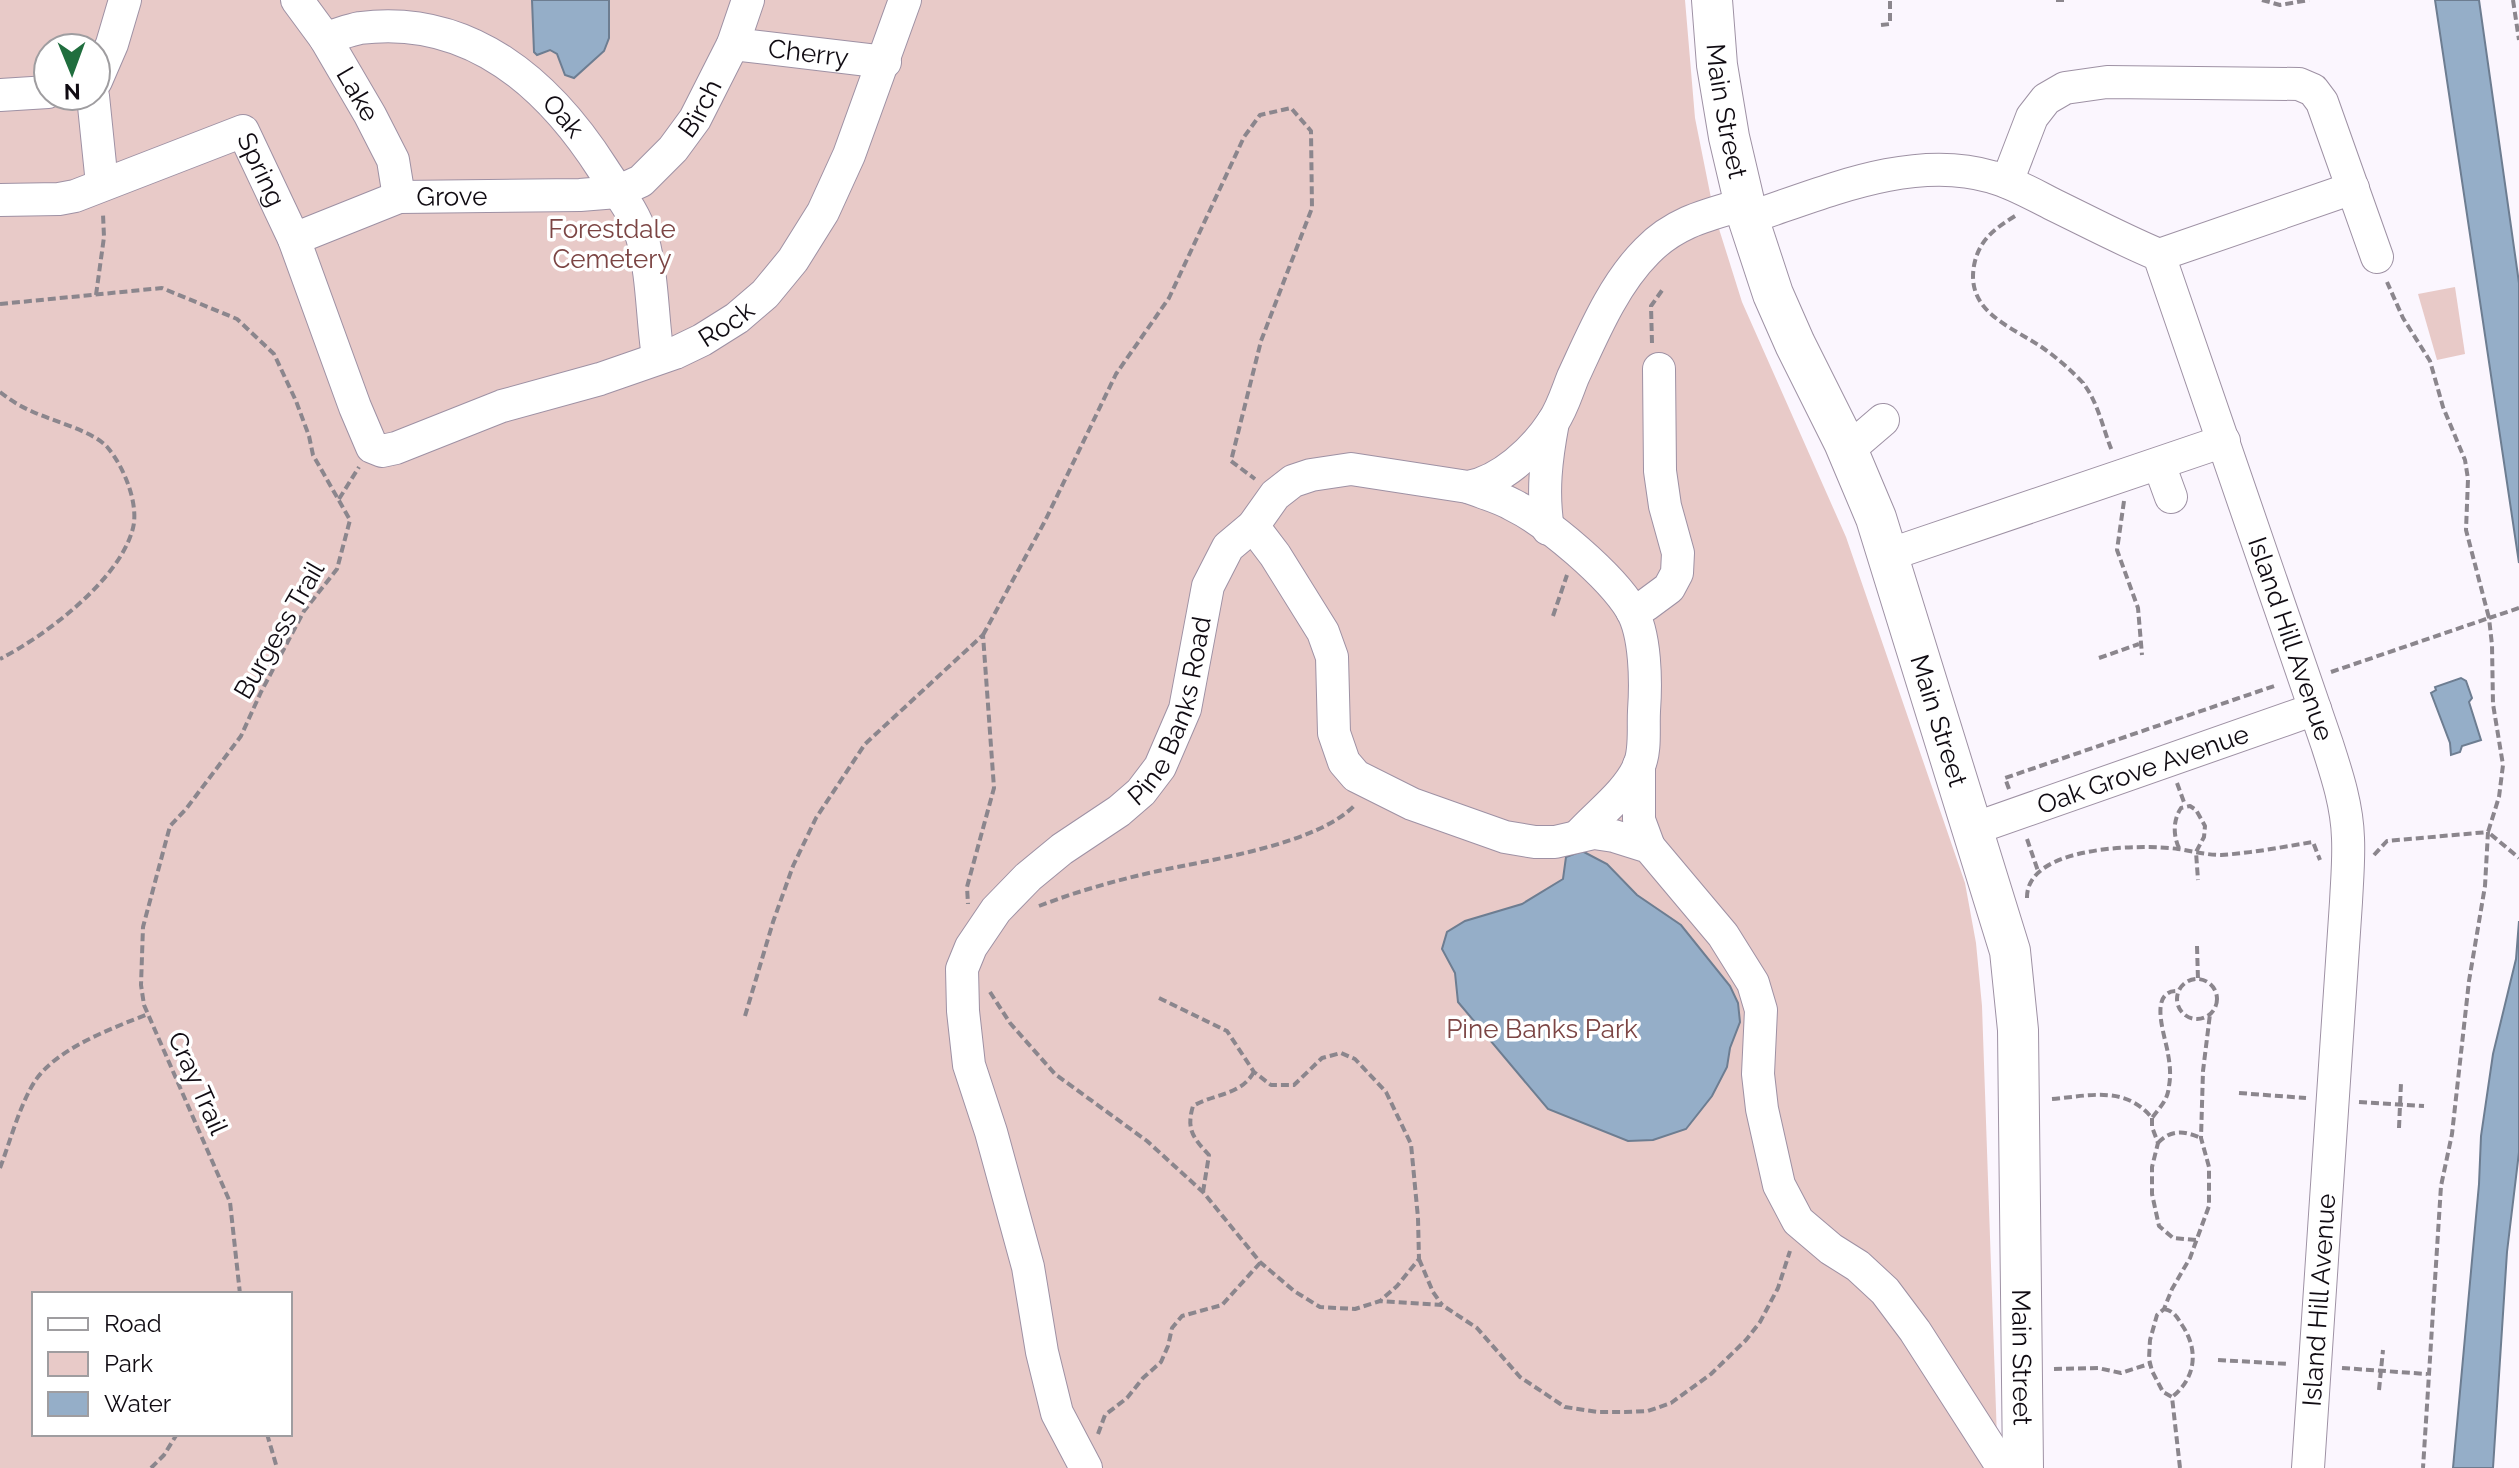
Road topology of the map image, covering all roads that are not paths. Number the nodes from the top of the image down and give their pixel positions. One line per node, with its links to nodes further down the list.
1 (125, 0): 7 (street)
2 (297, 0): 6 (street, Lake)
3 (748, 0): 8 (street, Birch)
4 (905, 0): 9 (street, Rock)
5 (1712, 0): 19 (main road, Main Street)
6 (325, 38): 16 (street, Oak); 17 (street, Lake)
7 (112, 44)
8 (733, 44): 9 (street, Cherry); 16 (street, Birch)
9 (885, 62): 23 (street, Rock)
10 (32, 93): 11 (street)
11 (0, 95)
12 (95, 112): 13 (street)
13 (102, 184): 18 (street, Spring); 20 (street, Spring)
14 (2019, 187): 15 (street); 19 (street); 21 (street)
15 (2353, 188): 21 (street); 22 (street)
16 (617, 192): 17 (street, Grove); 23 (street, Oak)
17 (399, 197): 20 (street, Grove)
18 (0, 200)
19 (1746, 211): 26 (street); 29 (main road, Main Street)
20 (294, 239): 28 (street, Spring)
21 (2159, 255): 27 (street, Island Hill Avenue)
22 (2377, 257)
23 (658, 357): 28 (street, Rock)
24 (1659, 369): 36 (street)
25 (1883, 420): 29 (street)
26 (1553, 422): 31 (street); 34 (street)
27 (2224, 441): 30 (street); 37 (street, Island Hill Avenue)
28 (372, 447)
29 (1848, 450): 35 (main road, Main Street)
30 (2159, 464): 32 (street); 35 (street)
31 (1468, 487): 33 (street, Pine Banks Road); 34 (street, Pine Banks Road)
32 (2171, 497)
33 (1253, 526): 40 (street); 42 (street, Pine Banks Road)
34 (1548, 529): 36 (street, Pine Banks Road)
35 (1888, 555): 39 (main road, Main Street)
36 (1632, 611): 38 (street)
37 (2310, 695): 39 (street, Oak Grove Avenue); 45 (street, Island Hill Avenue)
38 (1639, 765): 40 (street); 41 (street)
39 (1973, 829): 44 (main road, Main Street)
40 (1579, 835): 41 (street)
41 (1649, 847): 43 (street)
42 (1080, 1458)
43 (2003, 1468)
44 (2023, 1468)
45 (2308, 1468)

